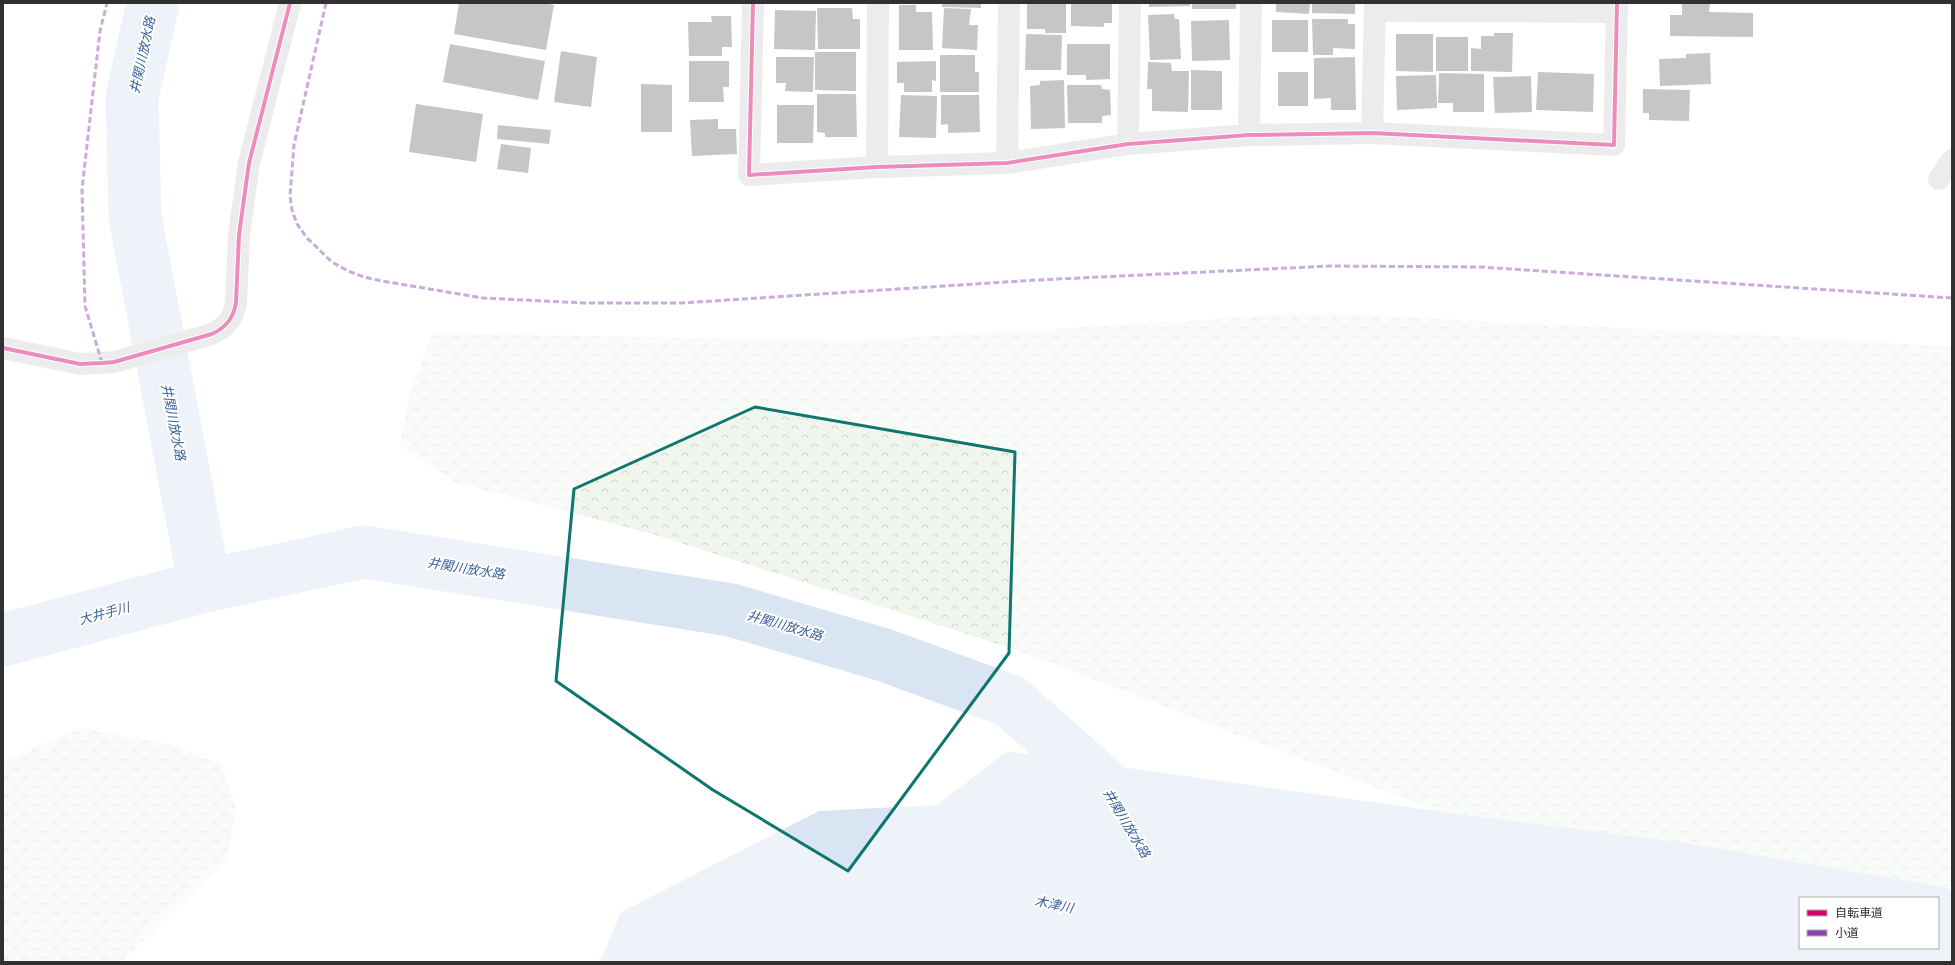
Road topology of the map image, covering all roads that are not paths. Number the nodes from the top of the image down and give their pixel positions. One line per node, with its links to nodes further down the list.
1 (290, 3): 17 (street)
2 (753, 3): 15 (street)
3 (878, 3): 15 (street)
4 (1009, 3): 14 (street)
5 (1130, 3): 12 (street)
6 (1251, 3): 11 (street)
7 (1375, 7): 8 (street); 10 (street)
8 (1495, 7): 9 (street)
9 (1617, 7): 10 (street)
10 (1372, 134): 11 (street)
11 (1249, 135): 12 (street)
12 (1128, 144): 14 (street)
13 (1952, 160): 16 (street)
14 (1007, 163): 15 (street)
15 (877, 167)
16 (1939, 179)
17 (3, 348)

